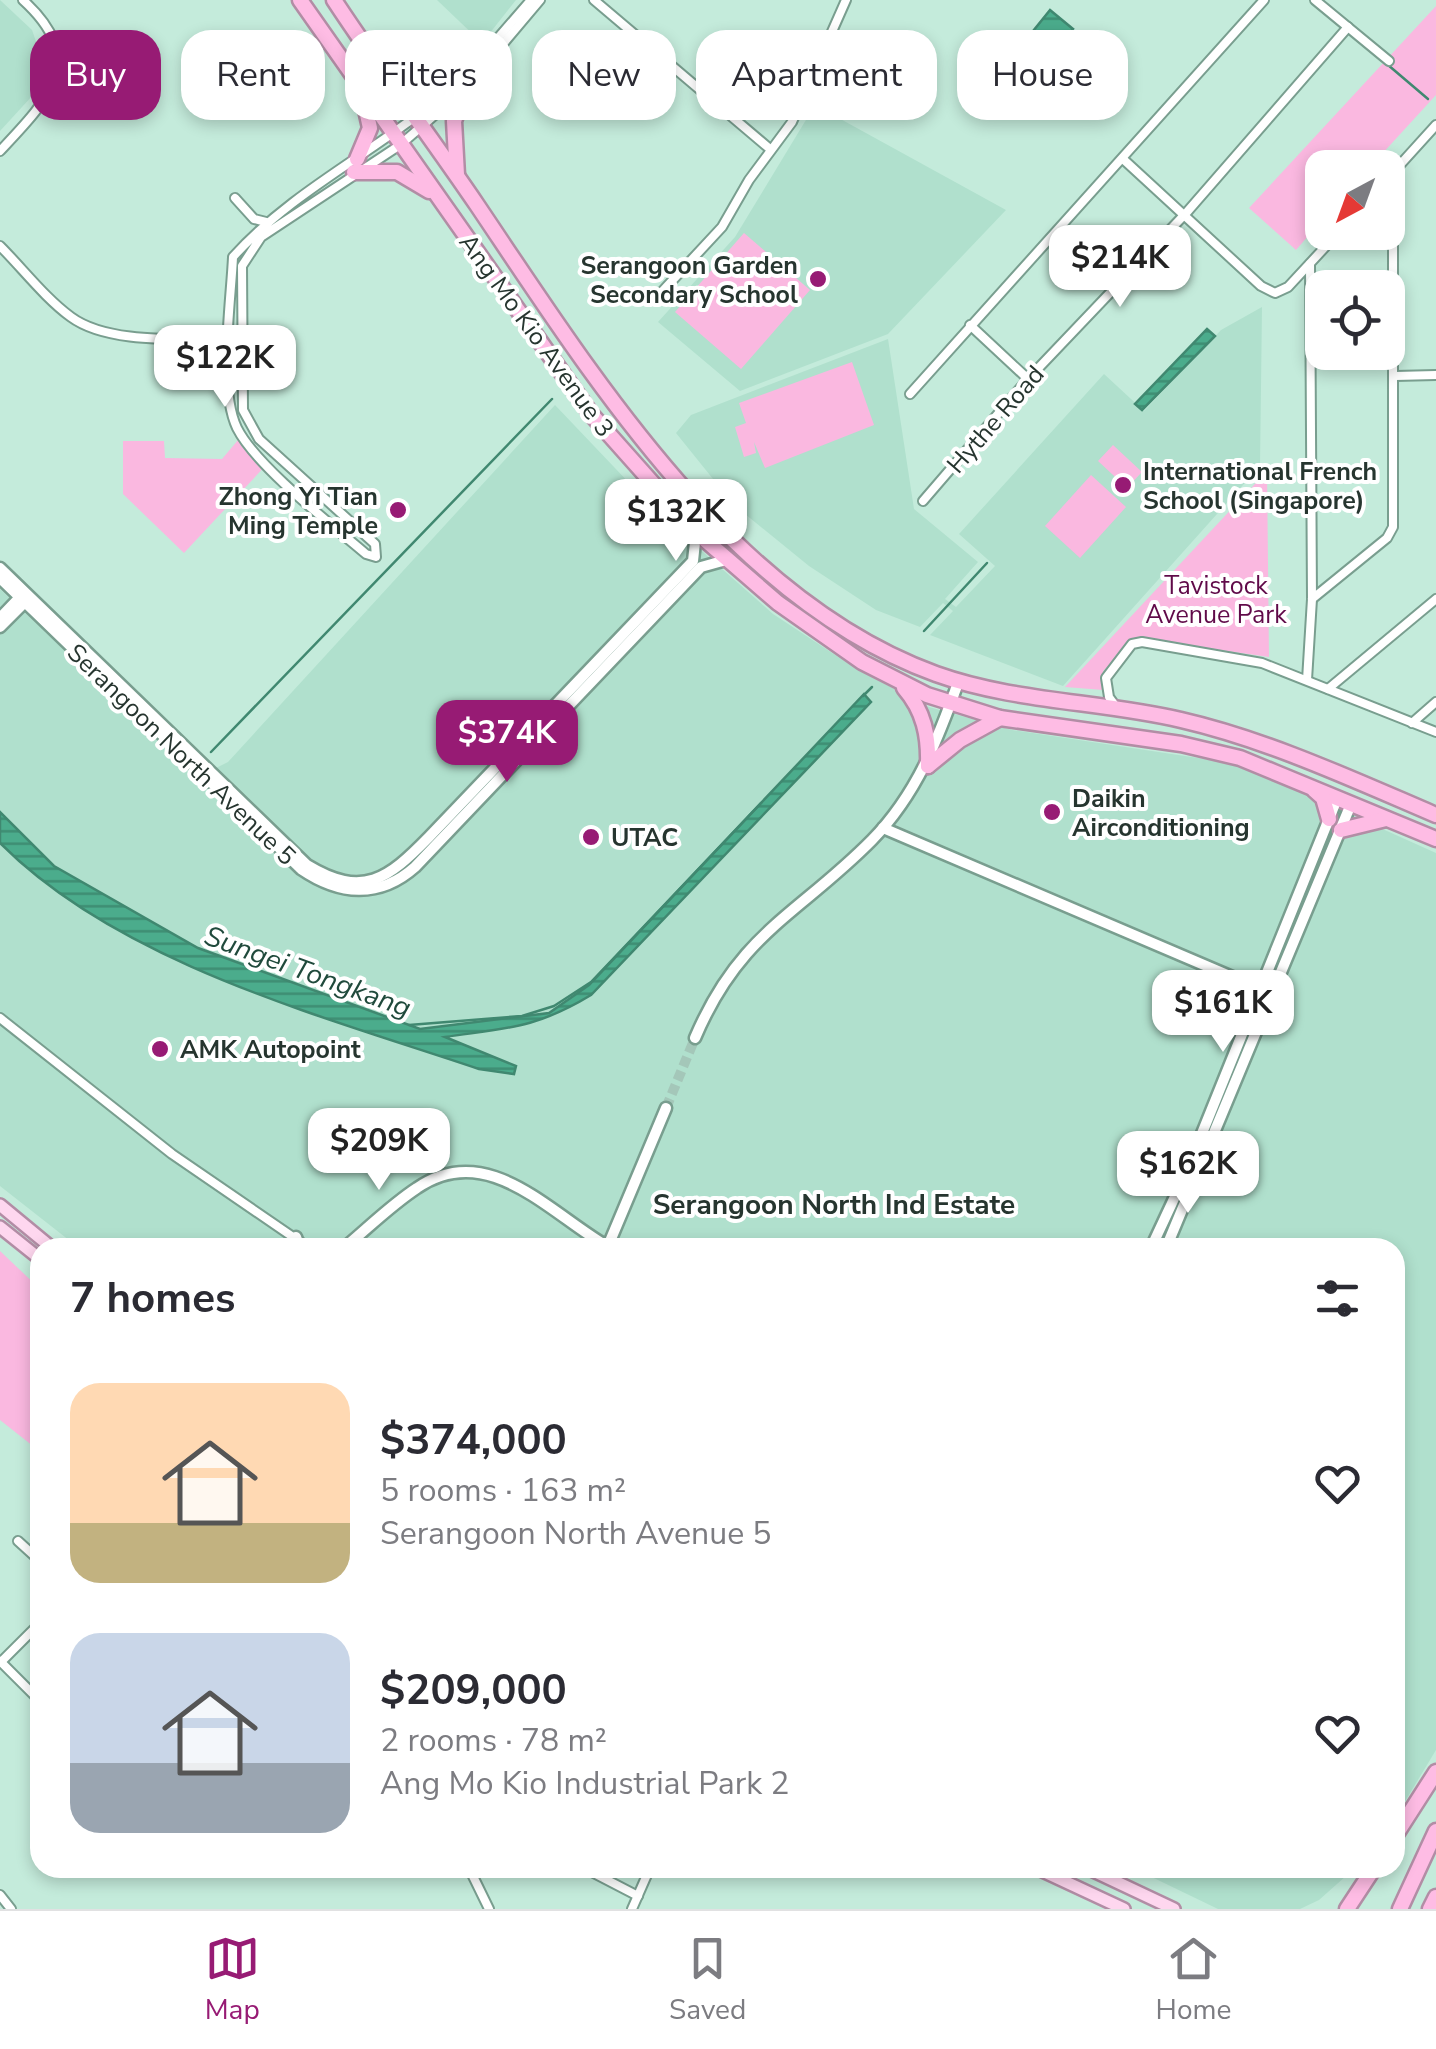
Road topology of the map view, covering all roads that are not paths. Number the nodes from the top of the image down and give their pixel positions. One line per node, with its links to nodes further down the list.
1 (20, 0): 24 (street)
2 (300, 0): 15 (highway, Ang Mo Kio Avenue 3)
3 (334, 0): 11 (highway, Ang Mo Kio Avenue 3)
4 (531, 0): 12 (street)
5 (540, 0): 13 (street)
6 (594, 0): 25 (street)
7 (846, 0): 25 (street)
8 (1264, 0): 26 (street)
9 (1315, 0): 10 (street)
10 (1348, 26): 14 (street); 32 (street, Hythe Road)
11 (353, 30)
12 (507, 30)
13 (512, 31)
14 (1389, 61)
15 (345, 63)
16 (369, 120): 28 (highway)
17 (384, 120): 23 (highway, Ang Mo Kio Avenue 3)
18 (415, 120): 21 (highway, Ang Mo Kio Avenue 3)
19 (422, 120): 21 (street)
20 (454, 120): 29 (highway)
21 (418, 124): 23 (street); 29 (highway, Ang Mo Kio Avenue 3)
22 (1436, 125): 27 (street)
23 (397, 140): 28 (street); 31 (highway, Ang Mo Kio Avenue 3)
24 (0, 148)
25 (770, 149): 40 (street)
26 (1123, 159): 32 (street); 41 (street)
27 (1405, 159)
28 (355, 166): 31 (highway); 33 (street); 43 (street)
29 (457, 176): 38 (highway, Ang Mo Kio Avenue 3)
30 (235, 198): 33 (street)
31 (438, 198): 39 (highway, Ang Mo Kio Avenue 3)
32 (1184, 216): 37 (street); 46 (street, Hythe Road)
33 (268, 222): 42 (street)
34 (0, 246): 42 (street)
35 (1322, 250): 37 (street)
36 (1391, 250): 45 (street)
37 (1310, 264): 57 (street)
38 (530, 283): 39 (highway); 60 (highway, Ang Mo Kio Avenue 3)
39 (507, 296): 50 (highway, Ang Mo Kio Avenue 3)
40 (658, 297)
41 (970, 325): 46 (street); 47 (street)
42 (230, 340): 43 (street); 51 (street)
43 (240, 340): 49 (street)
44 (1436, 375): 45 (street)
45 (1394, 376): 57 (street)
46 (1028, 379): 48 (street, Hythe Road)
47 (910, 394)
48 (924, 500)
49 (362, 532): 51 (street); 51 (street)
50 (696, 532): 52 (highway, Ang Mo Kio Avenue 3); 55 (street, Serangoon North Avenue 5)
51 (353, 543)
52 (726, 560): 55 (street, Serangoon North Avenue 5); 62 (highway, Ang Mo Kio Avenue 3)
53 (0, 568): 55 (street, Serangoon North Avenue 5)
54 (0, 578): 55 (street, Serangoon North Avenue 5)
55 (25, 598): 58 (street); 59 (street)
56 (1436, 598): 63 (street)
57 (1312, 599): 61 (street)
58 (0, 618)
59 (0, 628)
60 (959, 680): 64 (street); 66 (highway, Ang Mo Kio Avenue 3)
61 (1307, 680): 63 (street); 66 (street)
62 (898, 682): 64 (highway, Ang Mo Kio Avenue 3); 72 (highway)
63 (1328, 689): 68 (street)
64 (951, 702): 67 (highway, Ang Mo Kio Avenue 3); 72 (street)
65 (1436, 702): 68 (street)
66 (1120, 710): 70 (highway, Ang Mo Kio Avenue 3)
67 (1000, 718): 71 (highway, Ang Mo Kio Avenue 3); 72 (highway)
68 (1412, 723): 69 (street)
69 (1436, 732)
70 (1231, 734): 71 (highway); 75 (highway, Ang Mo Kio Avenue 3)
71 (1226, 754): 73 (highway, Ang Mo Kio Avenue 3)
72 (928, 766): 78 (street)
73 (1314, 789): 74 (highway, Ang Mo Kio Avenue 3); 77 (highway)
74 (1344, 802): 76 (highway, Ang Mo Kio Avenue 3); 77 (street)
75 (1436, 816)
76 (1386, 819): 77 (highway); 79 (highway, Ang Mo Kio Avenue 3)
77 (1335, 824): 80 (street)
78 (883, 828): 80 (street); 82 (street)
79 (1436, 839)
80 (1265, 991): 91 (street); 92 (street)
81 (0, 1018): 87 (street)
82 (695, 1038)
83 (666, 1108): 90 (street)
84 (0, 1205): 86 (main road)
85 (0, 1228): 93 (main road)
86 (40, 1238)
87 (292, 1238)
88 (356, 1238): 89 (street)
89 (595, 1238)
90 (613, 1238)
91 (1155, 1238)
92 (1170, 1238)
93 (30, 1251)
94 (18, 1541): 95 (street)
95 (30, 1552)
96 (30, 1633): 97 (street)
97 (1, 1661): 98 (street)
98 (30, 1691)
99 (1436, 1772): 100 (highway)
100 (1405, 1820)
101 (1436, 1831): 119 (highway)
102 (473, 1878): 113 (street)
103 (603, 1878): 110 (street)
104 (646, 1878): 110 (street)
105 (1057, 1878): 115 (main road)
106 (1108, 1878): 116 (main road)
107 (1365, 1878): 117 (highway)
108 (1367, 1878): 118 (highway)
109 (0, 1895): 112 (street)
110 (638, 1896): 114 (street)
111 (1436, 1897): 120 (highway)
112 (10, 1909)
113 (489, 1909)
114 (632, 1909)
115 (1124, 1909)
116 (1174, 1909)
117 (1336, 1909)
118 (1348, 1909)
119 (1400, 1909)
120 (1430, 1909)

